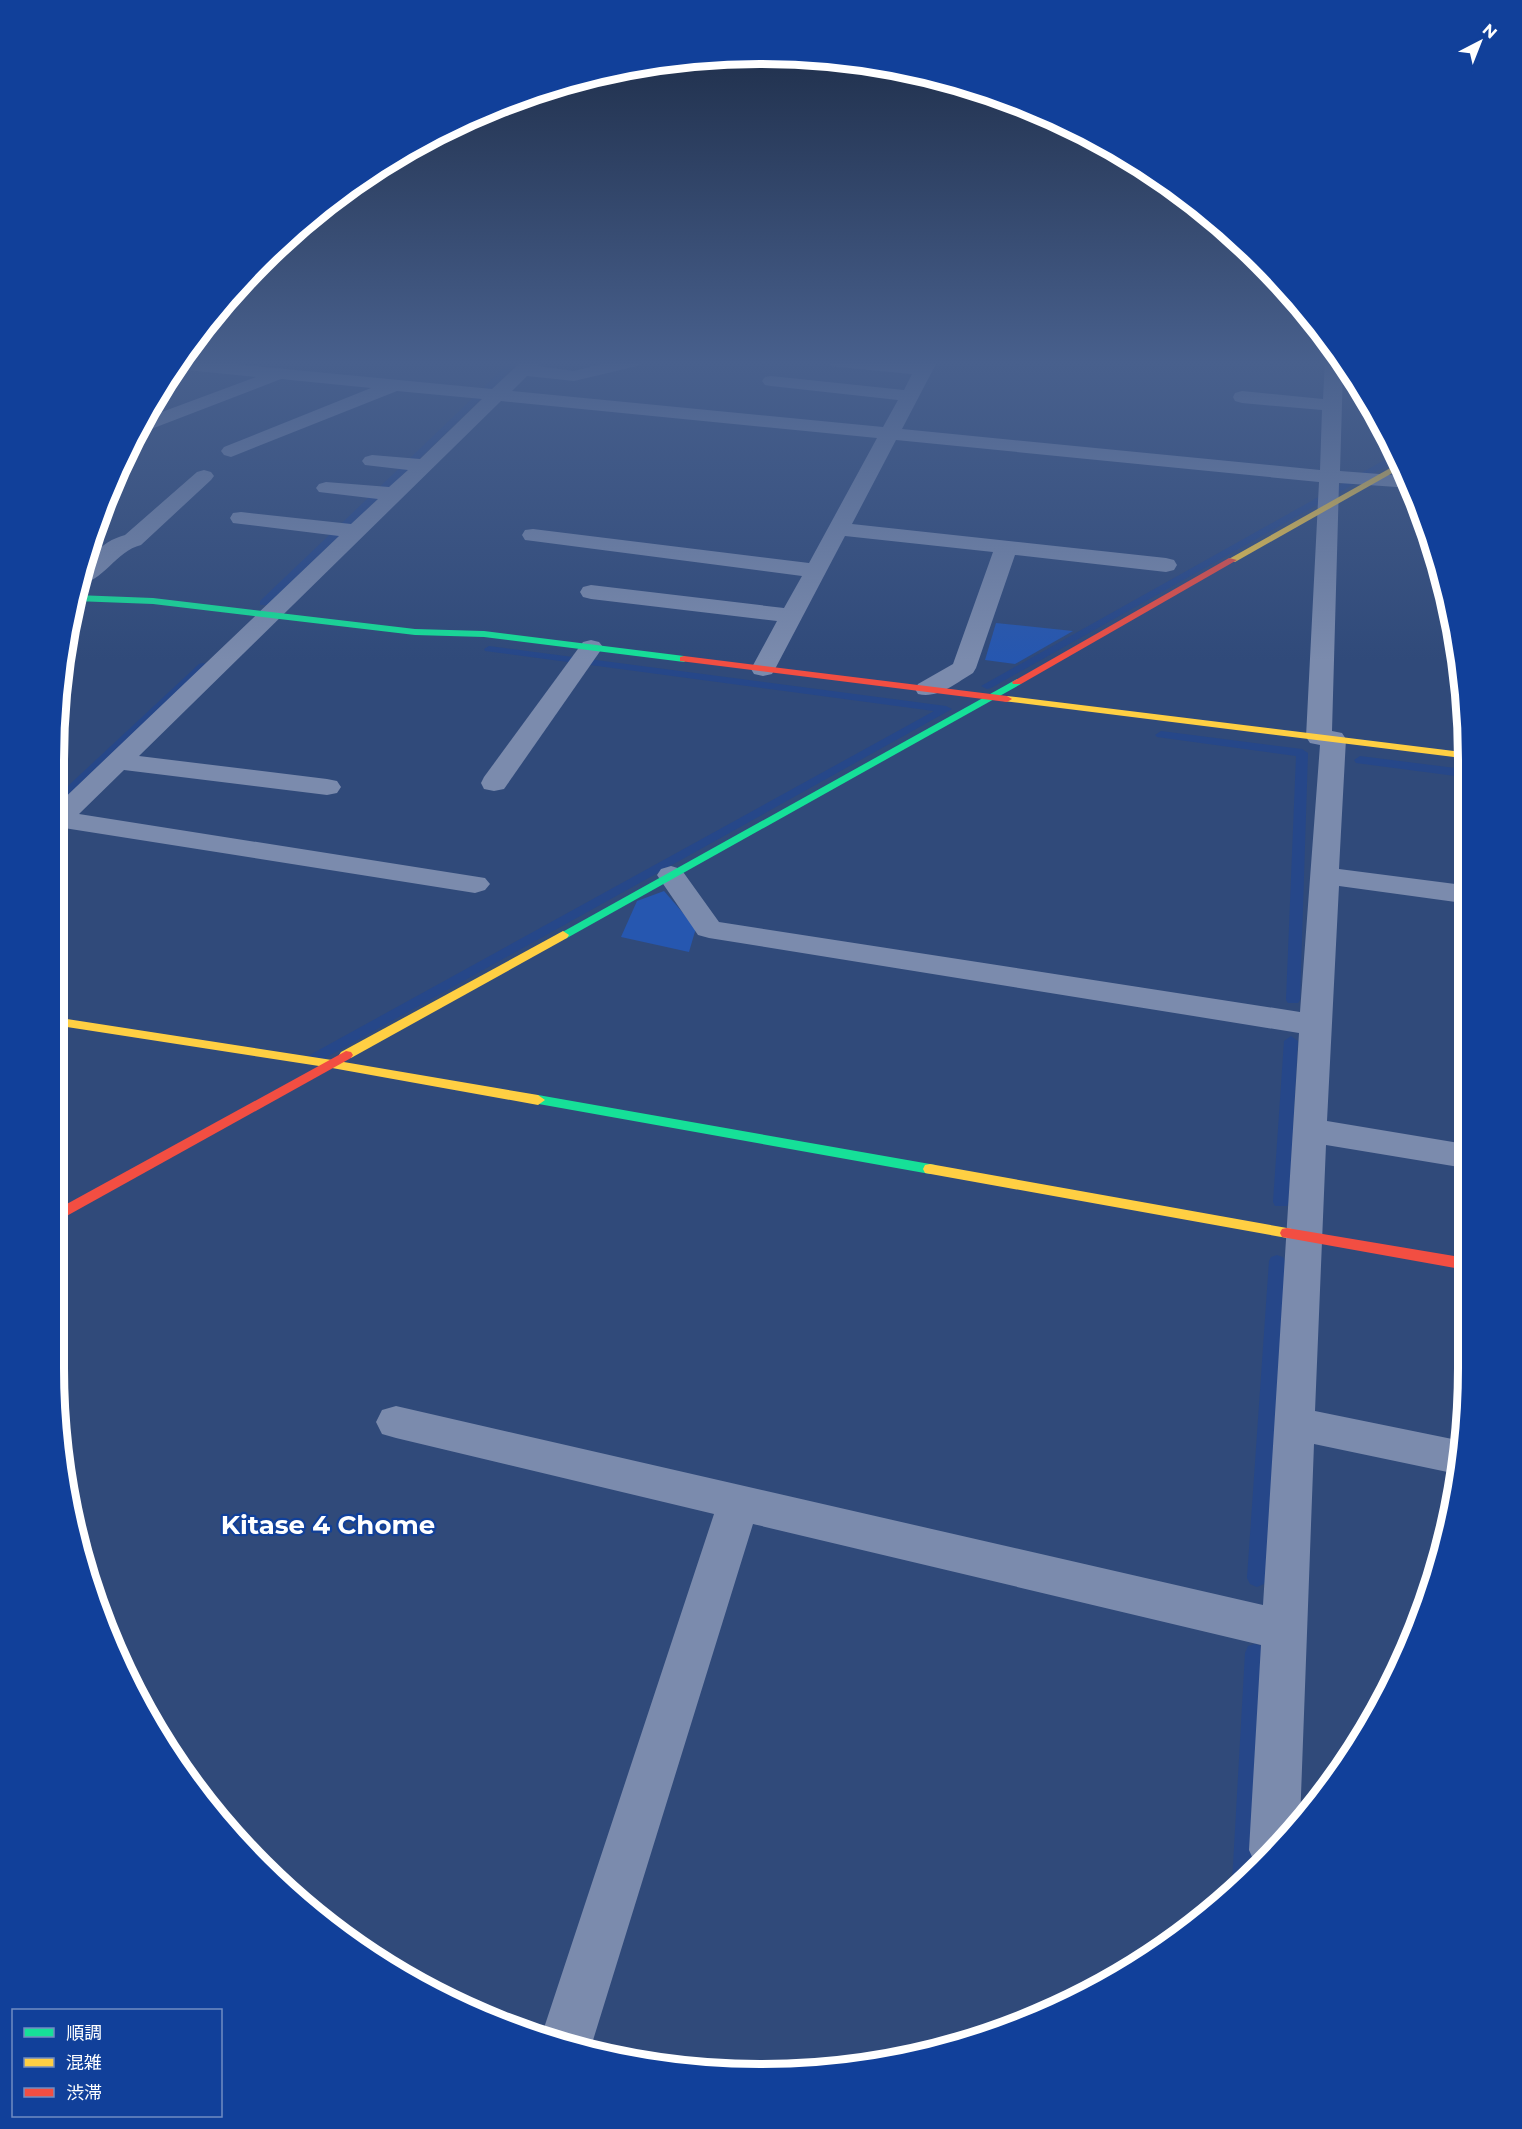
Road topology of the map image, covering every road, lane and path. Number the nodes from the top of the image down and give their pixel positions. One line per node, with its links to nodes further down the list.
1 (377, 461): 6 (street)
2 (428, 461): 6 (street)
3 (876, 461): 15 (street)
4 (1107, 461): 12 (street)
5 (1331, 461): 12 (street)
6 (424, 465): 13 (street)
7 (1393, 468): 9 (street)
8 (204, 476): 20 (street)
9 (1373, 478): 10 (street); 12 (street); 12 (street)
10 (1398, 481)
11 (326, 488): 13 (street)
12 (1332, 491): 29 (street); 30 (street)
13 (394, 494): 16 (street)
14 (241, 518): 16 (street)
15 (840, 529): 18 (street); 21 (street)
16 (356, 531): 24 (street)
17 (533, 535): 21 (street)
18 (1006, 548): 19 (street); 28 (street)
19 (1166, 565)
20 (92, 569)
21 (816, 571): 25 (street)
22 (591, 592): 25 (street)
23 (84, 598): 24 (street)
24 (268, 615): 26 (street); 32 (street)
25 (791, 616): 27 (street)
26 (591, 647): 27 (street); 33 (street)
27 (763, 669): 28 (street)
28 (927, 688): 29 (street)
29 (991, 697): 30 (street); 37 (street)
30 (1326, 738): 31 (street); 38 (street)
31 (1458, 754)
32 (118, 761): 34 (street); 35 (street)
33 (494, 783)
34 (327, 787)
35 (64, 813)
36 (64, 822): 39 (street)
37 (671, 875): 42 (street); 43 (street)
38 (1324, 876): 40 (street); 42 (street)
39 (475, 884)
40 (1458, 893)
41 (64, 1023): 43 (street)
42 (1316, 1025): 44 (street)
43 (328, 1063): 46 (street); 47 (street)
44 (1309, 1130): 45 (street); 47 (street)
45 (1458, 1155)
46 (64, 1212)
47 (1303, 1233): 48 (street); 50 (street)
48 (1458, 1262)
49 (396, 1422): 52 (street)
50 (1294, 1423): 51 (street); 53 (street)
51 (1452, 1456)
52 (739, 1502): 53 (street); 55 (street)
53 (1284, 1630): 54 (street)
54 (1275, 1838)
55 (568, 2037)

